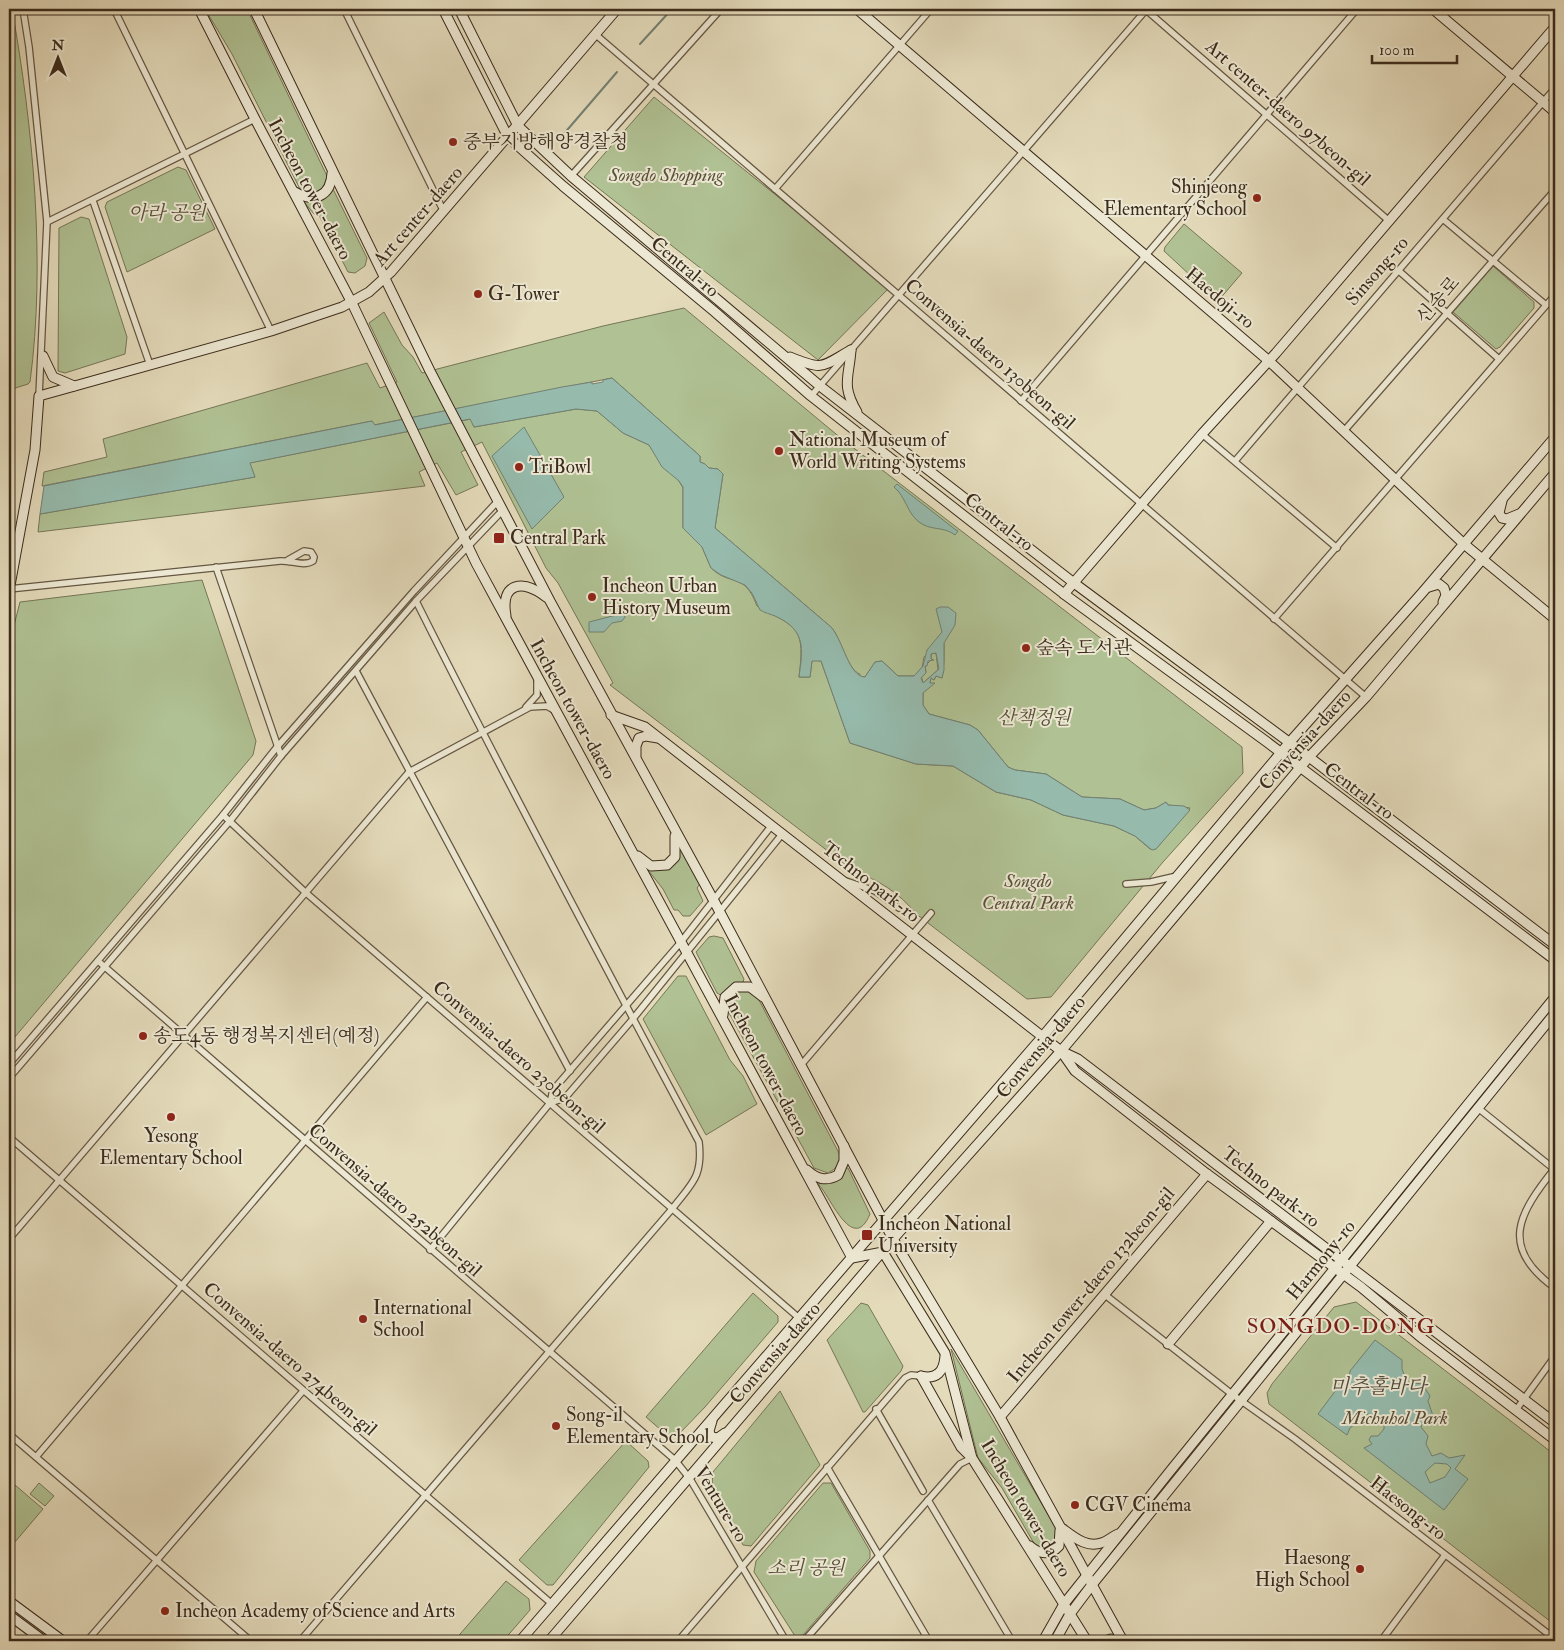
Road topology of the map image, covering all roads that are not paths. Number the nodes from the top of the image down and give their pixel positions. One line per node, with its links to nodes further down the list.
1 (22, 9): 38 (street)
2 (114, 9): 28 (street)
3 (199, 9): 24 (main road, Incheon tower-daero)
4 (254, 9): 29 (main road, Incheon tower-daero)
5 (344, 9): 35 (street)
6 (443, 9): 26 (main road, Central-ro)
7 (459, 9): 25 (main road, Central-ro)
8 (617, 9): 16 (main road, Art center-daero)
9 (722, 9): 19 (street)
10 (857, 9): 17 (main road, Haedoji-ro)
11 (931, 9): 17 (street)
12 (1145, 9): 23 (street, Art center-daero 97beon-gil); 27 (street)
13 (1356, 9): 23 (street)
14 (1433, 9): 18 (main road)
15 (1555, 27): 18 (main road)
16 (595, 34): 19 (street, Convensia-daero 130beon-gil); 25 (main road, Art center-daero)
17 (900, 46): 27 (main road, Haedoji-ro); 31 (street)
18 (1512, 77): 21 (main road); 36 (main road)
19 (654, 86): 30 (street); 31 (street, Convensia-daero 130beon-gil)
20 (1555, 88): 21 (street, Sinsong-ro)
21 (1543, 102): 22 (main road); 37 (street, Sinsong-ro)
22 (1555, 112)
23 (1267, 113): 36 (street, Art center-daero 97beon-gil); 39 (street)
24 (254, 120): 28 (street); 33 (main road, Incheon tower-daero)
25 (518, 126): 26 (main road, Art center-daero); 30 (main road, Central-ro)
26 (508, 137): 35 (main road, Art center-daero); 59 (main road, Central-ro)
27 (1023, 152): 39 (main road, Haedoji-ro); 44 (street)
28 (185, 154): 34 (street); 48 (street)
29 (332, 172): 33 (main road); 42 (main road, Incheon tower-daero)
30 (572, 176): 50 (main road, Central-ro)
31 (775, 190): 44 (street, Convensia-daero 130beon-gil)
32 (1555, 190): 40 (street, 신송로)
33 (294, 192): 45 (main road, Incheon tower-daero)
34 (93, 201): 38 (street); 54 (street)
35 (443, 210): 42 (main road, Art center-daero)
36 (1388, 220): 53 (main road)
37 (1444, 220): 40 (street); 41 (street, Sinsong-ro)
38 (47, 222): 51 (street)
39 (1146, 257): 53 (main road, Haedoji-ro); 60 (street)
40 (1492, 261): 46 (street); 47 (street, 신송로)
41 (1399, 271): 47 (street); 57 (street, Sinsong-ro)
42 (385, 280): 45 (main road, Art center-daero); 69 (main road, Incheon tower-daero)
43 (1555, 295): 46 (street)
44 (900, 296): 49 (street); 60 (street, Convensia-daero 130beon-gil)
45 (352, 303): 48 (main road, Art center-daero); 73 (main road, Incheon tower-daero)
46 (1546, 305): 52 (street)
47 (1447, 314): 52 (street); 62 (street, 신송로)
48 (271, 330): 54 (main road, Art center-daero)
49 (851, 350): 50 (main road); 56 (street); 61 (main road)
50 (782, 354): 56 (main road, Central-ro)
51 (43, 356): 55 (main road); 58 (street)
52 (1499, 359): 67 (street)
53 (1269, 361): 57 (main road, Haedoji-ro); 63 (main road)
54 (150, 365): 55 (main road, Art center-daero)
55 (75, 386): 58 (main road, Art center-daero)
56 (820, 386): 59 (street); 61 (main road, Central-ro)
57 (1297, 388): 62 (main road, Haedoji-ro); 65 (street, Sinsong-ro)
58 (39, 396): 81 (main road)
59 (811, 396): 83 (main road, Central-ro)
60 (1021, 401): 70 (street, Convensia-daero 130beon-gil)
61 (861, 418): 80 (main road, Central-ro)
62 (1344, 431): 67 (main road, Haedoji-ro)
63 (1202, 434): 65 (street); 70 (main road)
64 (1555, 437): 68 (main road, Convensia-daero)
65 (1235, 461): 76 (street)
66 (1555, 473): 72 (main road, Convensia-daero)
67 (1397, 480): 74 (main road, Haedoji-ro); 76 (street)
68 (1506, 494): 72 (main road); 74 (main road, Convensia-daero)
69 (497, 502): 71 (main road, Incheon tower-daero); 73 (street)
70 (1142, 505): 80 (main road); 87 (street, Convensia-daero 130beon-gil)
71 (502, 511): 75 (street); 85 (main road, Incheon tower-daero)
72 (1523, 511): 77 (main road, Convensia-daero)
73 (464, 538): 75 (main road, Incheon tower-daero); 100 (street)
74 (1464, 544): 77 (main road, Haedoji-ro); 82 (main road, Convensia-daero)
75 (468, 547): 84 (street); 89 (main road, Incheon tower-daero)
76 (1337, 548): 87 (street)
77 (1481, 559): 86 (main road, Convensia-daero); 88 (main road, Haedoji-ro)
78 (288, 560): 79 (street)
79 (216, 567): 81 (street); 100 (street)
80 (1074, 582): 83 (main road); 99 (main road, Central-ro)
81 (9, 590)
82 (1422, 593): 86 (main road); 92 (main road, Convensia-daero)
83 (1064, 594): 101 (main road, Central-ro)
84 (416, 601): 90 (street); 97 (street)
85 (550, 601): 89 (main road); 96 (main road, Incheon tower-daero)
86 (1441, 606): 93 (main road, Convensia-daero)
87 (1274, 619): 92 (street, Convensia-daero 130beon-gil)
88 (1555, 619)
89 (507, 622): 91 (main road, Incheon tower-daero)
90 (356, 671): 102 (street); 106 (street)
91 (535, 675): 94 (street); 95 (main road, Incheon tower-daero)
92 (1345, 680): 93 (street, Convensia-daero 130beon-gil); 99 (main road, Convensia-daero)
93 (1366, 697): 103 (main road, Convensia-daero)
94 (521, 712): 95 (street); 97 (street)
95 (555, 712): 112 (main road, Incheon tower-daero)
96 (611, 715): 98 (main road, Techno park-ro); 104 (main road, Incheon tower-daero)
97 (481, 732): 106 (street); 131 (street)
98 (661, 739): 104 (main road); 109 (main road, Techno park-ro)
99 (1289, 743): 101 (main road, Convensia-daero); 103 (main road, Central-ro)
100 (277, 747): 102 (street); 107 (street)
101 (1282, 752): 105 (main road, Central-ro); 113 (main road, Convensia-daero)
102 (281, 756): 108 (street)
103 (1309, 757): 105 (main road, Convensia-daero); 123 (main road, Central-ro)
104 (639, 766): 110 (main road, Incheon tower-daero)
105 (1301, 768): 125 (main road, Central-ro); 137 (main road, Convensia-daero)
106 (409, 772): 116 (street); 140 (street)
107 (223, 815): 108 (street, Convensia-daero 230beon-gil); 126 (street)
108 (230, 821): 116 (street, Convensia-daero 230beon-gil); 127 (street)
109 (772, 825): 111 (main road, Techno park-ro); 117 (street)
110 (674, 832): 112 (main road); 117 (main road, Incheon tower-daero)
111 (783, 833): 114 (main road, Techno park-ro); 119 (street)
112 (633, 851): 122 (main road, Incheon tower-daero)
113 (1180, 873): 115 (street); 136 (main road, Convensia-daero)
114 (844, 881): 118 (street); 121 (main road, Techno park-ro)
115 (1126, 884)
116 (305, 892): 128 (street, Convensia-daero 230beon-gil); 135 (street)
117 (714, 901): 119 (main road, Incheon tower-daero); 122 (street)
118 (899, 908)
119 (720, 913): 124 (street); 130 (main road, Incheon tower-daero)
120 (931, 913): 121 (street)
121 (912, 934): 136 (main road, Techno park-ro); 139 (street)
122 (681, 942): 124 (main road, Incheon tower-daero); 131 (street)
123 (1555, 945)
124 (688, 953): 133 (street); 134 (main road, Incheon tower-daero)
125 (1555, 960)
126 (98, 961): 127 (street, Convensia-daero 252beon-gil); 138 (street)
127 (105, 967): 135 (street, Convensia-daero 252beon-gil); 141 (street)
128 (427, 997): 142 (street, Convensia-daero 230beon-gil); 145 (street)
129 (1555, 997): 159 (main road, Harmony-ro)
130 (767, 1000): 134 (main road); 139 (main road, Incheon tower-daero)
131 (625, 1007): 133 (street); 140 (street)
132 (1555, 1013): 143 (main road, Harmony-ro)
133 (632, 1020): 142 (street); 151 (street)
134 (724, 1020): 147 (main road, Incheon tower-daero)
135 (182, 1036): 145 (street, Convensia-daero 252beon-gil); 150 (street)
136 (1043, 1036): 137 (main road, Techno park-ro); 152 (main road, Convensia-daero)
137 (1061, 1051): 149 (main road, Techno park-ro); 155 (main road, Convensia-daero); 159 (main road, Techno park-ro)
138 (9, 1064)
139 (801, 1065): 146 (main road, Incheon tower-daero)
140 (570, 1071): 142 (street)
141 (9, 1078)
142 (550, 1104): 151 (street, Convensia-daero 230beon-gil); 156 (street)
143 (1478, 1108): 148 (street); 159 (main road, Harmony-ro)
144 (9, 1137): 150 (street, Convensia-daero 274beon-gil)
145 (305, 1142): 156 (street, Convensia-daero 252beon-gil); 160 (street)
146 (844, 1143): 147 (main road); 152 (main road, Incheon tower-daero)
147 (800, 1162): 158 (main road, Incheon tower-daero)
148 (1555, 1168): 161 (street)
149 (1207, 1174): 153 (main road, Techno park-ro); 162 (main road, Incheon tower-daero 132beon-gil)
150 (58, 1180): 154 (street); 160 (street, Convensia-daero 274beon-gil)
151 (672, 1209): 163 (street, Convensia-daero 230beon-gil); 165 (street)
152 (884, 1220): 155 (main road, Incheon tower-daero); 158 (main road, Convensia-daero)
153 (1271, 1221): 159 (main road, Techno park-ro); 164 (main road)
154 (9, 1239)
155 (893, 1239): 157 (main road, Convensia-daero); 178 (main road, Incheon tower-daero)
156 (430, 1250): 165 (street, Convensia-daero 252beon-gil)
157 (883, 1252): 158 (main road); 166 (main road, Incheon tower-daero); 180 (main road, Convensia-daero)
158 (852, 1258): 163 (main road, Convensia-daero)
159 (1342, 1268): 172 (main road, Harmony-ro); 173 (main road, Harmony-ro); 174 (main road, Techno park-ro); 176 (main road)
160 (181, 1285): 171 (street, Convensia-daero 274beon-gil); 183 (street)
161 (1555, 1288)
162 (1104, 1294): 164 (street, Haesong-ro); 178 (main road, Incheon tower-daero 132beon-gil)
163 (799, 1318): 177 (main road, Convensia-daero)
164 (1168, 1344): 172 (street, Haesong-ro)
165 (549, 1352): 185 (street, Convensia-daero 252beon-gil); 189 (street)
166 (946, 1353): 169 (main road); 184 (main road, Incheon tower-daero)
167 (1555, 1356): 174 (street)
168 (921, 1376): 169 (main road); 170 (main road); 175 (street)
169 (933, 1377): 170 (main road)
170 (928, 1388): 184 (main road)
171 (303, 1391): 189 (street, Convensia-daero 274beon-gil); 196 (street)
172 (1233, 1395): 173 (street, Haesong-ro); 192 (main road, Harmony-ro)
173 (1243, 1400): 194 (street, Haesong-ro); 199 (main road, Harmony-ro)
174 (1524, 1400): 176 (street); 179 (main road, Techno park-ro)
175 (876, 1409): 186 (street); 188 (street)
176 (1516, 1410): 182 (main road)
177 (715, 1414): 180 (main road); 185 (main road, Convensia-daero)
178 (1000, 1417): 191 (main road, Incheon tower-daero)
179 (1555, 1424)
180 (732, 1428): 187 (main road, Convensia-daero)
181 (9, 1434): 183 (street)
182 (1555, 1440)
183 (36, 1457): 196 (street)
184 (972, 1458): 190 (street); 193 (main road, Incheon tower-daero)
185 (675, 1460): 187 (street, Venture-ro); 201 (main road, Convensia-daero)
186 (827, 1467): 195 (street); 197 (street)
187 (690, 1479): 197 (street, Venture-ro); 212 (main road, Convensia-daero)
188 (923, 1491)
189 (426, 1496): 201 (street, Convensia-daero 274beon-gil); 210 (street)
190 (928, 1500): 195 (street); 217 (street)
191 (1058, 1525): 192 (main road); 193 (main road); 198 (main road, Incheon tower-daero)
192 (1121, 1533): 198 (main road, Harmony-ro)
193 (1022, 1536): 202 (main road, Incheon tower-daero)
194 (1445, 1555): 205 (street, Haesong-ro); 224 (street)
195 (880, 1557): 215 (street); 216 (street)
196 (157, 1560): 208 (street); 209 (street)
197 (740, 1566): 213 (street); 214 (street, Venture-ro)
198 (1086, 1577): 199 (main road, Incheon tower-daero); 202 (main road, Harmony-ro)
199 (1091, 1586): 203 (main road, Harmony-ro); 223 (main road, Incheon tower-daero)
200 (9, 1601): 207 (main road)
201 (552, 1604): 211 (main road, Convensia-daero)
202 (1064, 1604): 203 (main road, Incheon tower-daero); 218 (main road, Harmony-ro)
203 (1070, 1614): 219 (main road, Harmony-ro); 220 (main road, Incheon tower-daero)
204 (9, 1615): 206 (main road)
205 (1555, 1639)
206 (44, 1641)
207 (63, 1641)
208 (87, 1641)
209 (251, 1641)
210 (300, 1641)
211 (520, 1641)
212 (549, 1641)
213 (678, 1641)
214 (786, 1641)
215 (804, 1641)
216 (929, 1641)
217 (1012, 1641)
218 (1043, 1641)
219 (1055, 1641)
220 (1087, 1641)
221 (1105, 1641): 222 (main road)
222 (1119, 1641)
223 (1123, 1641)
224 (1381, 1641)

